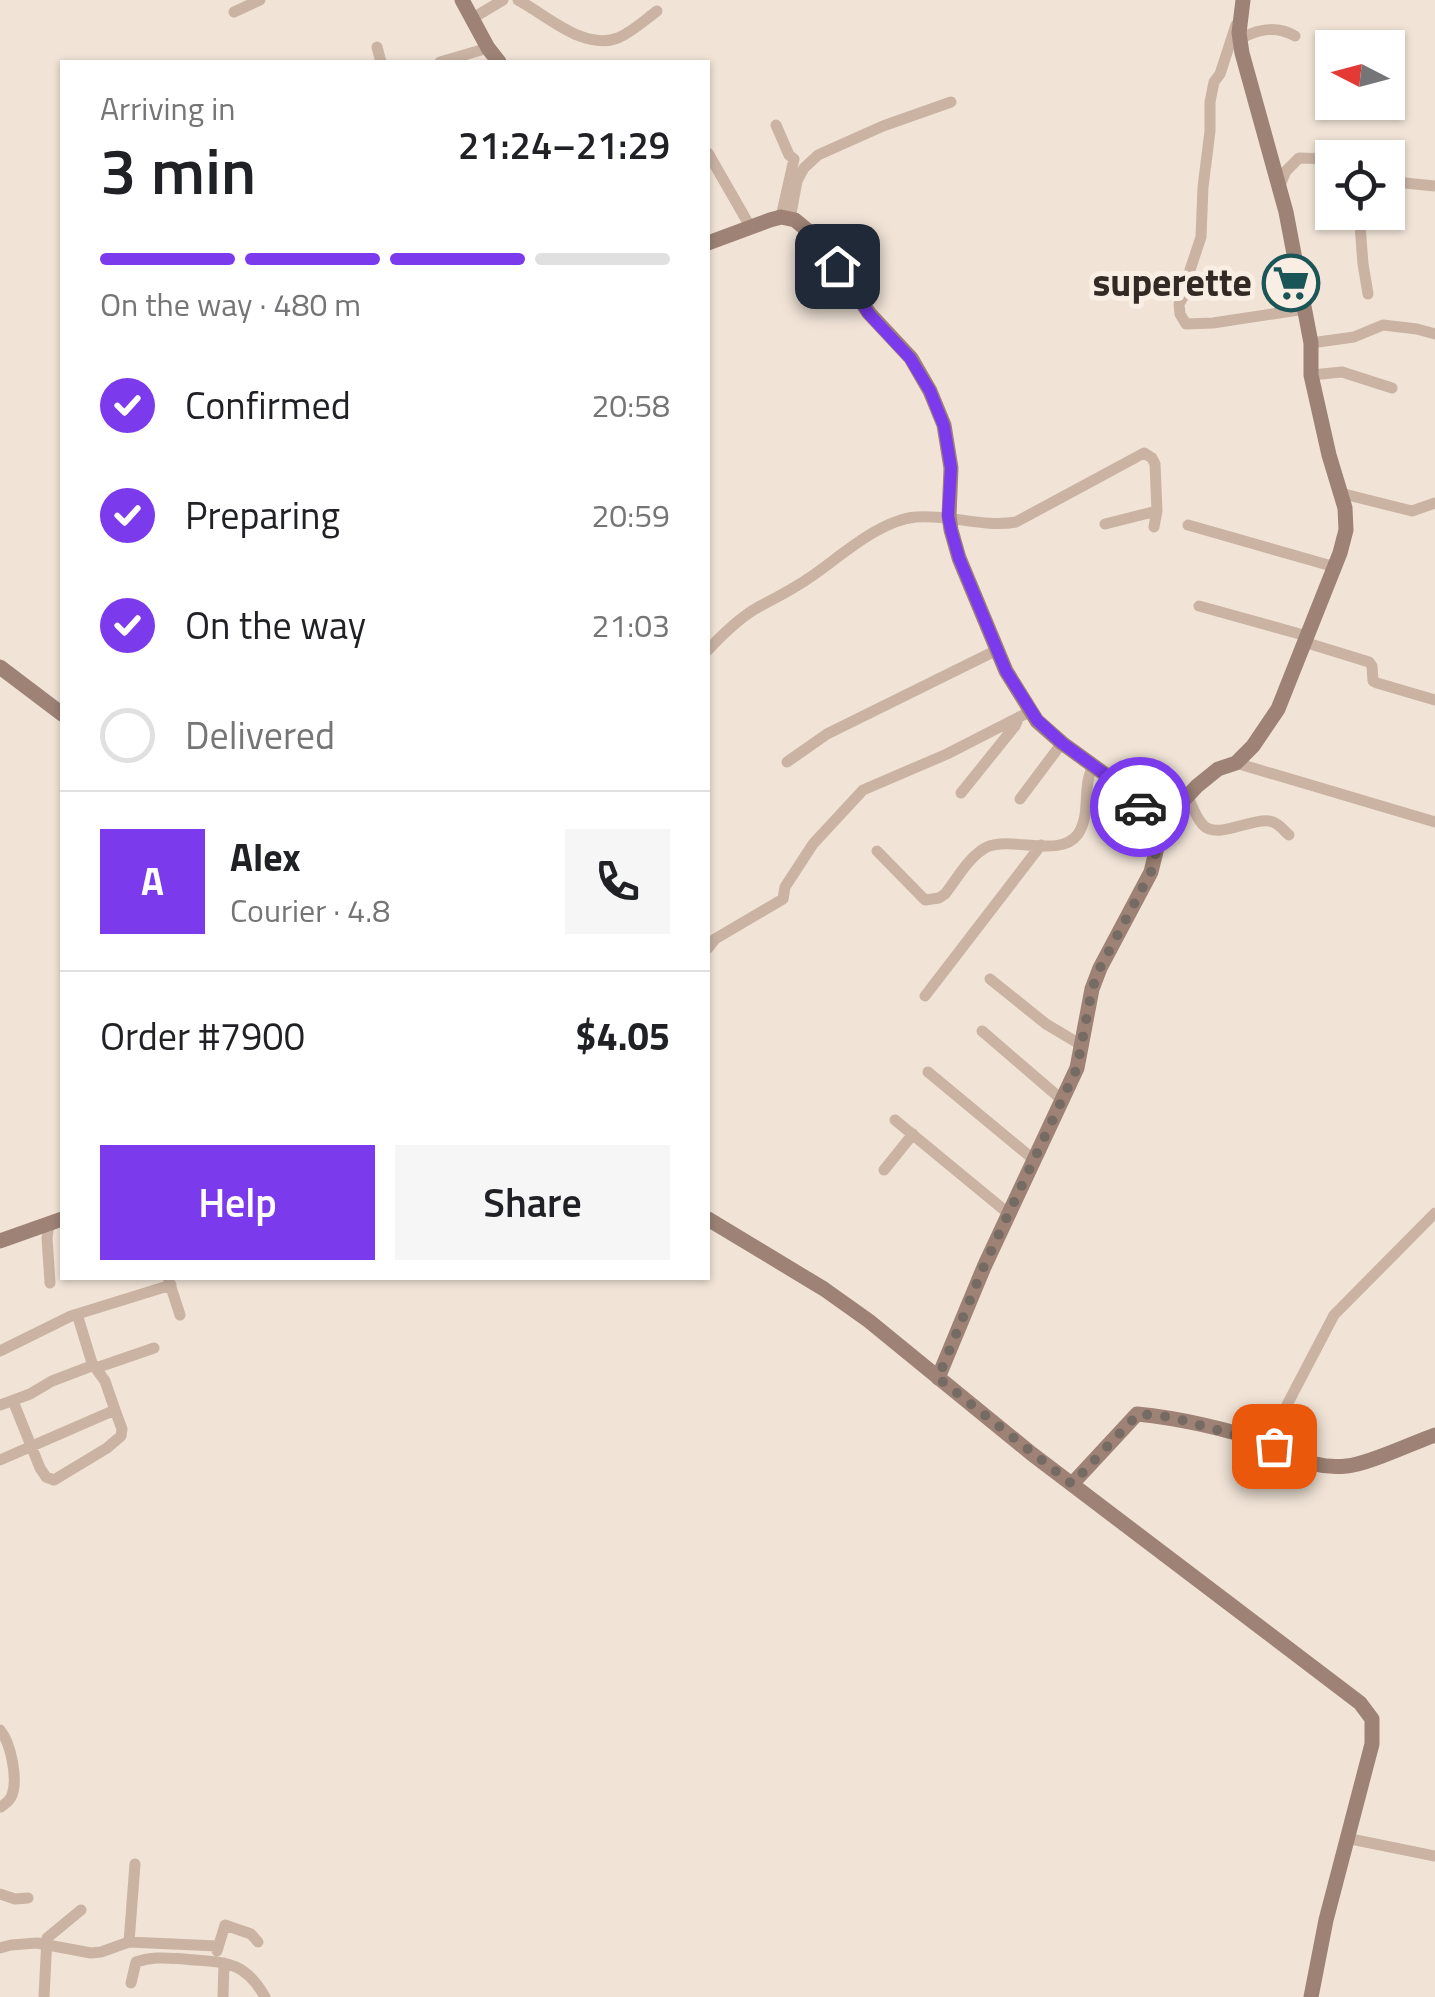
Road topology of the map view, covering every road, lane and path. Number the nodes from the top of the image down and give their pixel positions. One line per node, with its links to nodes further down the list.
1 (260, 0): 7 (street)
2 (462, 0): 9 (street)
3 (502, 0): 9 (street)
4 (518, 0): 6 (street)
5 (1243, 0): 8 (street)
6 (657, 11)
7 (234, 12)
8 (1240, 17): 11 (street); 29 (street)
9 (474, 18): 13 (street)
10 (1295, 36): 11 (street)
11 (1240, 40): 22 (street)
12 (377, 47): 14 (street)
13 (488, 48): 15 (street); 16 (street)
14 (380, 60)
15 (447, 60)
16 (497, 60)
17 (951, 102): 24 (street)
18 (776, 126): 24 (street)
19 (710, 156): 25 (street)
20 (1315, 158): 22 (street)
21 (1405, 182): 23 (street)
22 (1280, 185): 29 (street)
23 (1435, 186)
24 (785, 218): 25 (street); 37 (street)
25 (751, 228): 27 (street)
26 (1360, 230): 28 (street)
27 (710, 242)
28 (1368, 294)
29 (1305, 308): 31 (street)
30 (1435, 334): 31 (street)
31 (1311, 343): 32 (street)
32 (1312, 375): 33 (street); 34 (street)
33 (1392, 388)
34 (1340, 493): 35 (street); 41 (street)
35 (1435, 503)
36 (1157, 512): 37 (street); 38 (street); 40 (street)
37 (948, 516): 44 (street); 45 (street)
38 (1105, 524)
39 (1188, 525): 41 (street)
40 (1154, 527)
41 (1335, 567): 43 (street)
42 (1199, 606): 43 (street)
43 (1306, 639): 47 (street); 52 (street)
44 (710, 648)
45 (996, 651): 49 (street); 51 (street)
46 (0, 667): 48 (street)
47 (1435, 700)
48 (60, 712)
49 (1025, 714): 50 (street); 54 (street); 62 (street)
50 (1062, 743): 53 (street); 56 (street)
51 (787, 762)
52 (1236, 763): 55 (street); 57 (street)
53 (1094, 765): 58 (street); 60 (street)
54 (961, 792)
55 (1186, 796): 58 (street); 59 (street)
56 (1020, 799)
57 (1435, 822)
58 (1160, 836): 66 (street)
59 (1289, 836)
60 (1041, 845): 61 (street); 64 (street)
61 (877, 851)
62 (710, 946)
63 (990, 979): 66 (street)
64 (926, 996)
65 (982, 1031): 68 (street)
66 (1083, 1046): 68 (street)
67 (928, 1072): 71 (street)
68 (1061, 1098): 71 (street)
69 (895, 1120): 70 (street)
70 (913, 1134): 72 (street); 74 (street)
71 (1033, 1158): 74 (street)
72 (884, 1170)
73 (1435, 1213): 90 (street)
74 (1008, 1214): 85 (street)
75 (710, 1221): 85 (street)
76 (56, 1222): 77 (street); 79 (street)
77 (0, 1241)
78 (170, 1281): 80 (street); 81 (street)
79 (50, 1284)
80 (76, 1314): 83 (street); 84 (street)
81 (180, 1315)
82 (154, 1348): 84 (street)
83 (0, 1351)
84 (95, 1366): 86 (street); 88 (street)
85 (938, 1378): 93 (street)
86 (13, 1401): 87 (street); 91 (street)
87 (0, 1405)
88 (116, 1410): 91 (street); 91 (street)
89 (1435, 1434): 90 (street)
90 (1266, 1443): 93 (street)
91 (32, 1448): 92 (street)
92 (0, 1460)
93 (1072, 1484): 96 (street)
94 (0, 1730): 95 (street)
95 (0, 1807)
96 (1346, 1838): 97 (street); 112 (street)
97 (1435, 1856)
98 (135, 1864): 102 (street)
99 (0, 1894): 100 (street)
100 (28, 1898)
101 (82, 1910): 104 (street)
102 (130, 1942): 104 (street); 105 (street)
103 (258, 1942): 105 (street)
104 (46, 1946): 106 (street); 109 (street)
105 (217, 1946): 107 (street)
106 (0, 1948)
107 (220, 1961): 108 (street); 110 (street); 111 (street)
108 (131, 1984)
109 (44, 1997)
110 (223, 1997)
111 (265, 1997)
112 (1311, 1997)

